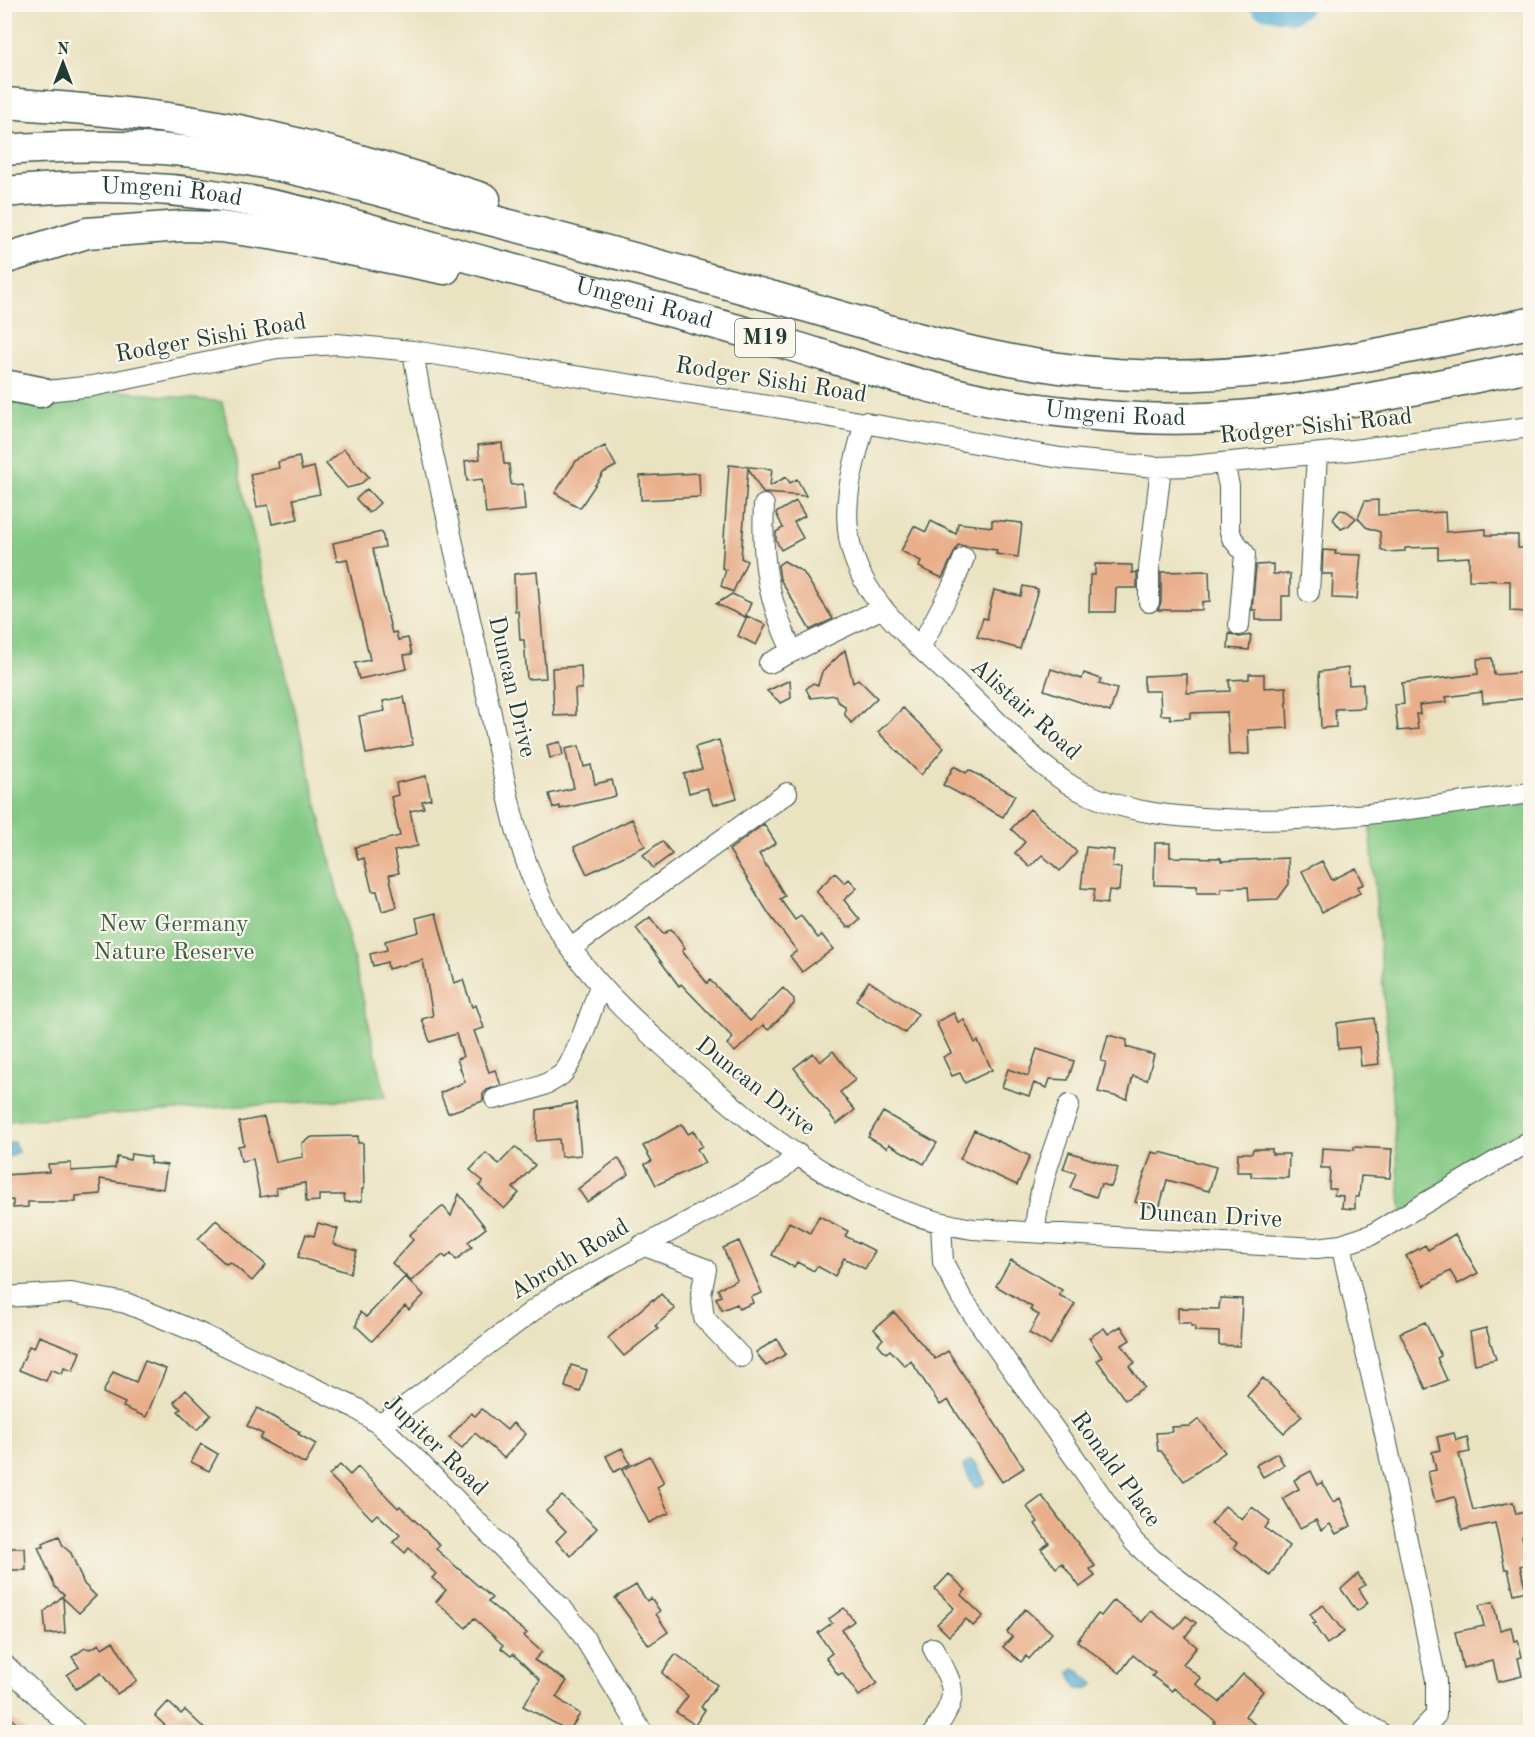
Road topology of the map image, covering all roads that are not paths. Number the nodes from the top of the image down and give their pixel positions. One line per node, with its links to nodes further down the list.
1 (4, 103): 5 (highway)
2 (4, 150): 5 (highway, Umgeni Road / M19)
3 (4, 192): 7 (highway, Umgeni Road / M19)
4 (4, 259): 7 (highway)
5 (644, 260): 6 (highway, Umgeni Road / M19)
6 (1530, 323)
7 (773, 340): 9 (highway, Umgeni Road / M19)
8 (413, 351): 11 (street, Rodger Sishi Road); 13 (street, Rodger Sishi Road); 29 (street, Duncan Drive)
9 (1530, 366)
10 (4, 385): 11 (highway)
11 (40, 392): 12 (street, Rodger Sishi Road)
12 (4, 394)
13 (865, 422): 17 (street, Rodger Sishi Road); 22 (street, Alistair Road)
14 (1530, 427): 15 (street, Rodger Sishi Road)
15 (1317, 454): 16 (street, Rodger Sishi Road); 20 (street)
16 (1224, 464): 17 (street, Rodger Sishi Road); 23 (street)
17 (1161, 467): 21 (street)
18 (764, 505): 25 (street)
19 (964, 558): 24 (street)
20 (1310, 592)
21 (1149, 602)
22 (883, 608): 24 (street, Alistair Road); 25 (street)
23 (1239, 625)
24 (920, 648): 28 (street, Alistair Road)
25 (792, 651): 26 (street)
26 (769, 663)
27 (787, 793): 29 (street)
28 (1530, 793)
29 (571, 948): 30 (street, Duncan Drive)
30 (600, 986): 31 (street); 34 (street, Duncan Drive)
31 (495, 1099)
32 (1070, 1105): 36 (street)
33 (1530, 1141): 38 (street, Duncan Drive)
34 (798, 1154): 35 (street, Duncan Drive); 37 (street, Abroth Road)
35 (941, 1224): 36 (street, Duncan Drive); 47 (street, Ronald Place)
36 (1035, 1232): 38 (street, Duncan Drive)
37 (642, 1245): 40 (street); 41 (street, Abroth Road)
38 (1341, 1245): 48 (street)
39 (4, 1297): 41 (street, Jupiter Road)
40 (741, 1357)
41 (380, 1425): 45 (street, Jupiter Road)
42 (933, 1648): 46 (street)
43 (4, 1664): 44 (street)
44 (76, 1732)
45 (642, 1732)
46 (934, 1732)
47 (1380, 1732)
48 (1420, 1732)

